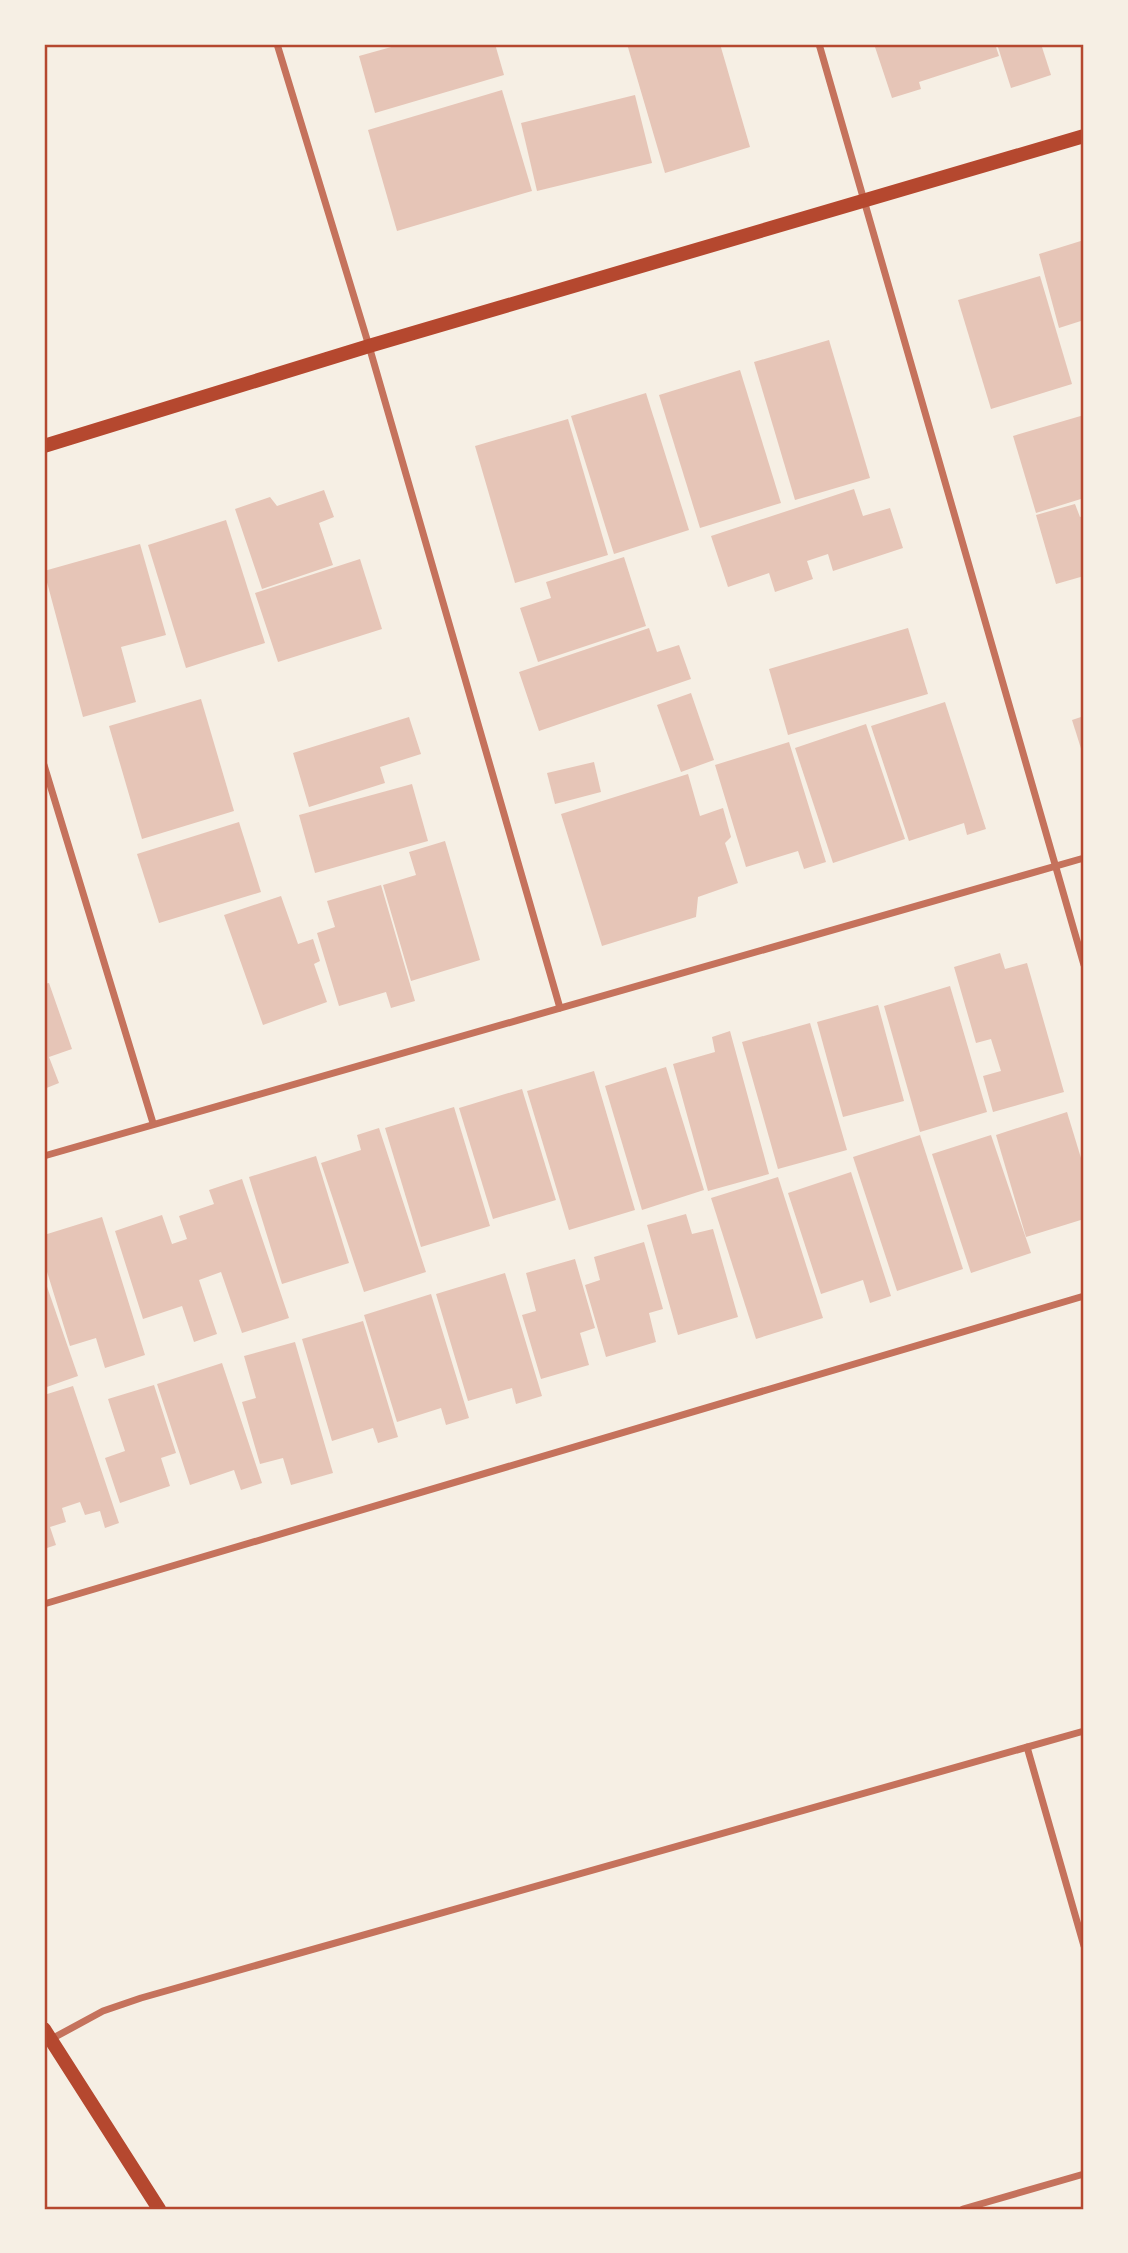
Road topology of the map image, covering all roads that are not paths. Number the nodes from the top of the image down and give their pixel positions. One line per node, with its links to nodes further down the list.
1 (277, 44): 5 (street)
2 (819, 44): 4 (street)
3 (1084, 136): 4 (main road)
4 (867, 202): 5 (main road); 9 (street)
5 (369, 346): 6 (main road); 11 (street)
6 (44, 446)
7 (44, 765): 12 (street)
8 (1084, 858): 9 (street)
9 (1056, 866): 10 (street); 11 (street)
10 (1084, 964)
11 (560, 1008): 12 (street)
12 (153, 1123): 13 (street)
13 (44, 1156)
14 (1084, 1296): 15 (street)
15 (44, 1604)
16 (1084, 1731): 17 (street)
17 (1027, 1747): 18 (street); 19 (street)
18 (1084, 1947)
19 (46, 2037): 21 (main road)
20 (1084, 2174): 22 (street)
21 (159, 2209)
22 (963, 2209)

